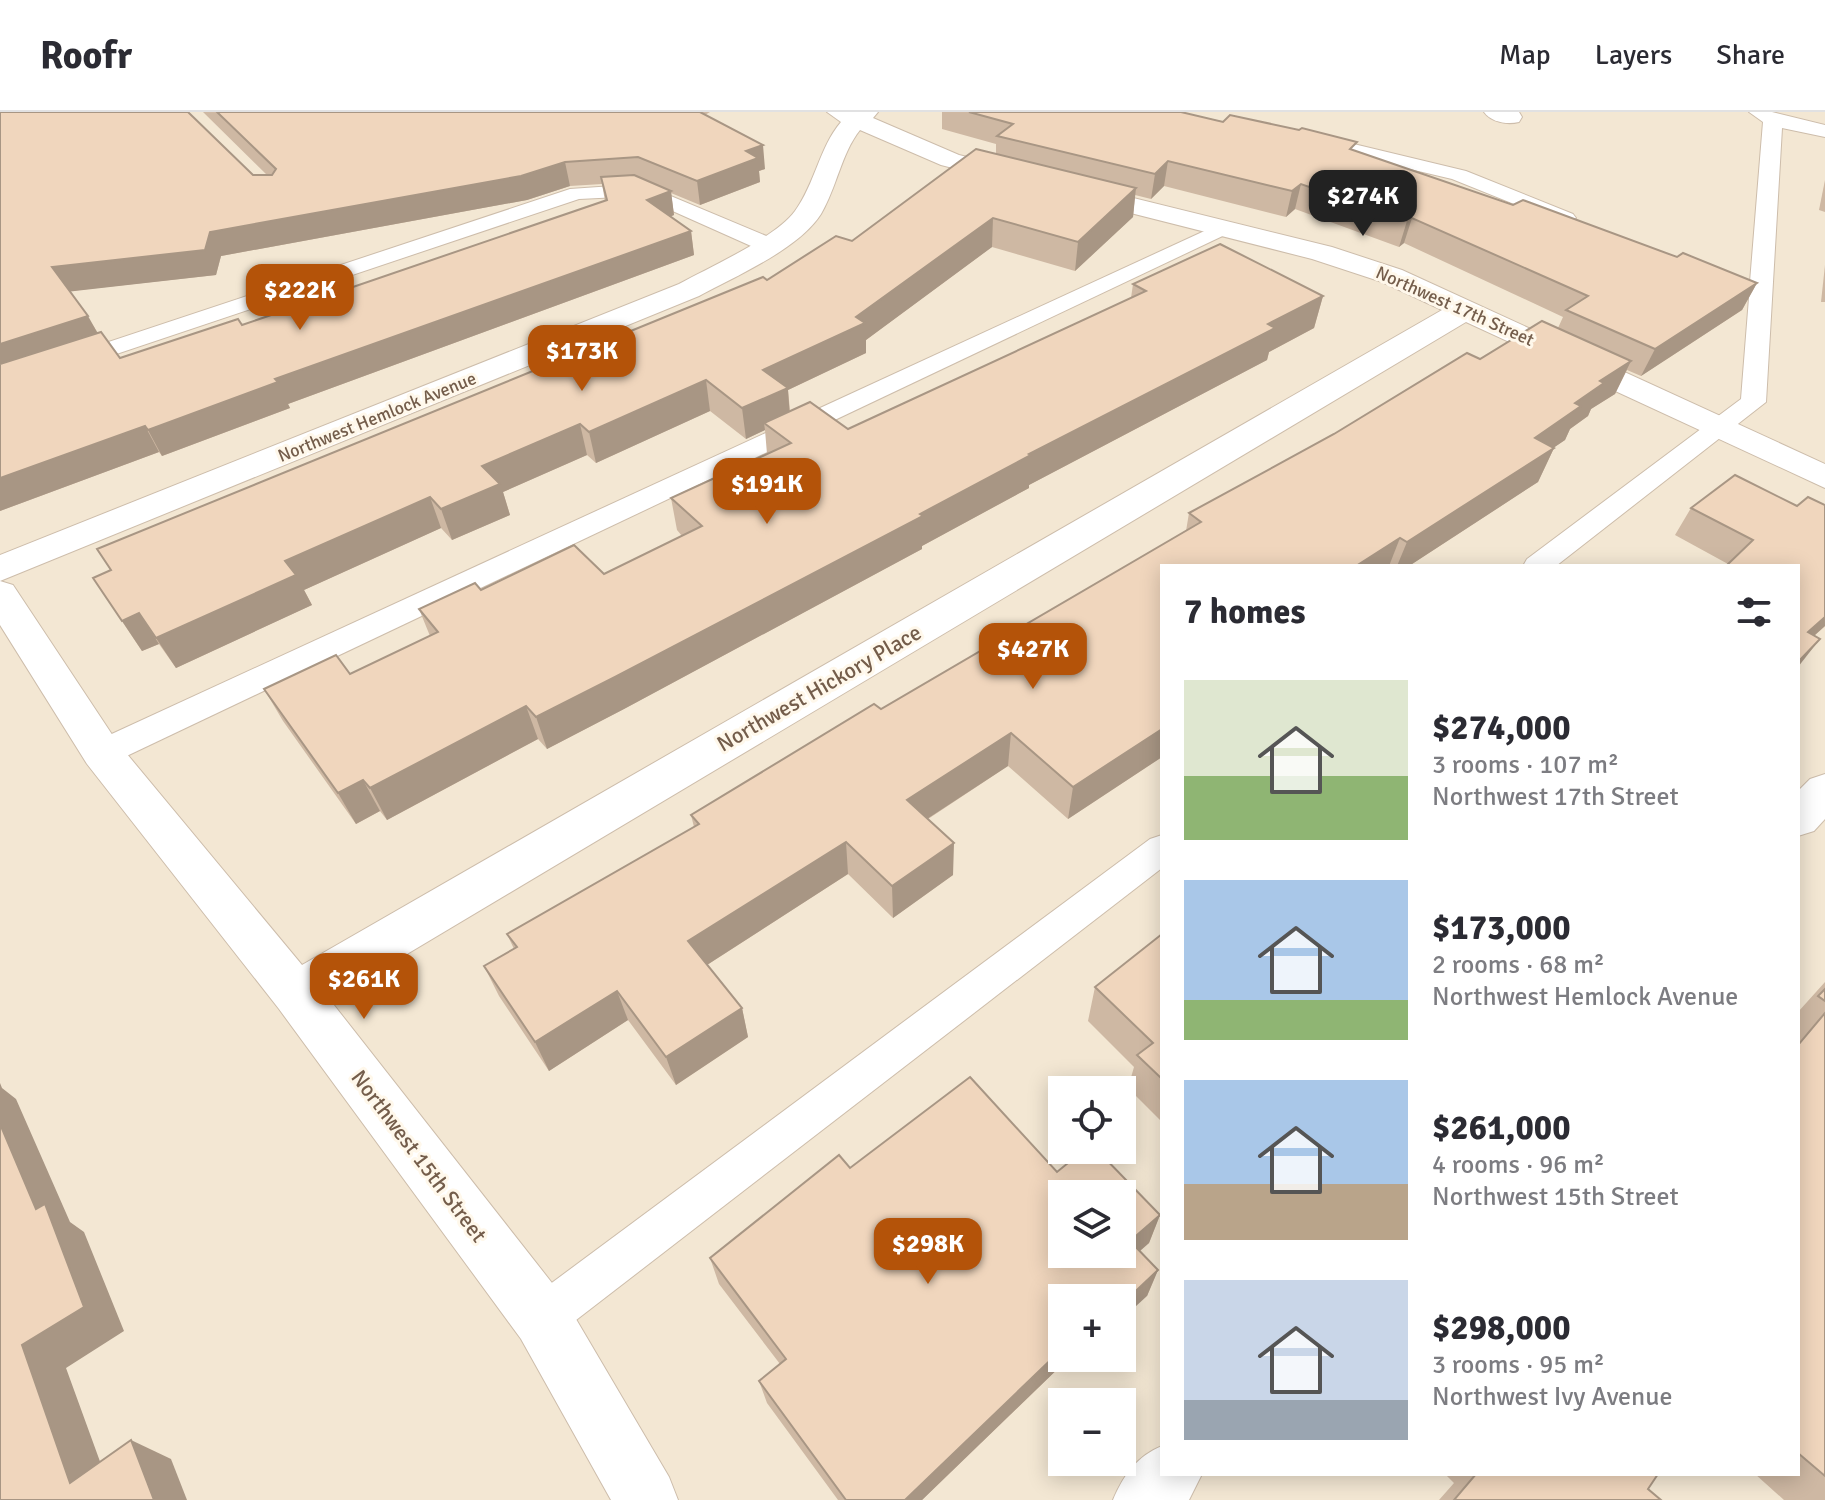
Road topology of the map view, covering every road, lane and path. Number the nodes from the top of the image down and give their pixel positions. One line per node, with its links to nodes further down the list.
1 (853, 115): 6 (street, Northwest 17th Street); 7 (street, Northwest Hemlock Avenue)
2 (1766, 116): 3 (lane); 9 (lane)
3 (1825, 131)
4 (1287, 135): 5 (lane)
5 (1579, 223)
6 (1224, 228): 10 (street, Northwest 17th Street); 17 (lane)
7 (768, 245): 11 (lane); 15 (street, Northwest Hemlock Avenue)
8 (1691, 266): 9 (lane)
9 (1760, 294): 12 (lane)
10 (1466, 309): 12 (street, Northwest 17th Street); 21 (street, Northwest Hickory Place)
11 (0, 386)
12 (1720, 428): 13 (street, Northwest 17th Street); 14 (lane)
13 (1825, 477)
14 (1540, 564)
15 (0, 569)
16 (0, 594): 17 (street, Northwest 15th Street)
17 (102, 753): 21 (street, Northwest 15th Street)
18 (1825, 791): 19 (street)
19 (1800, 817)
20 (1160, 851): 22 (lane)
21 (296, 994): 22 (street, Northwest 15th Street)
22 (542, 1318): 24 (street, Northwest 15th Street)
23 (1168, 1476): 25 (street)
24 (646, 1500)
25 (1145, 1500)

